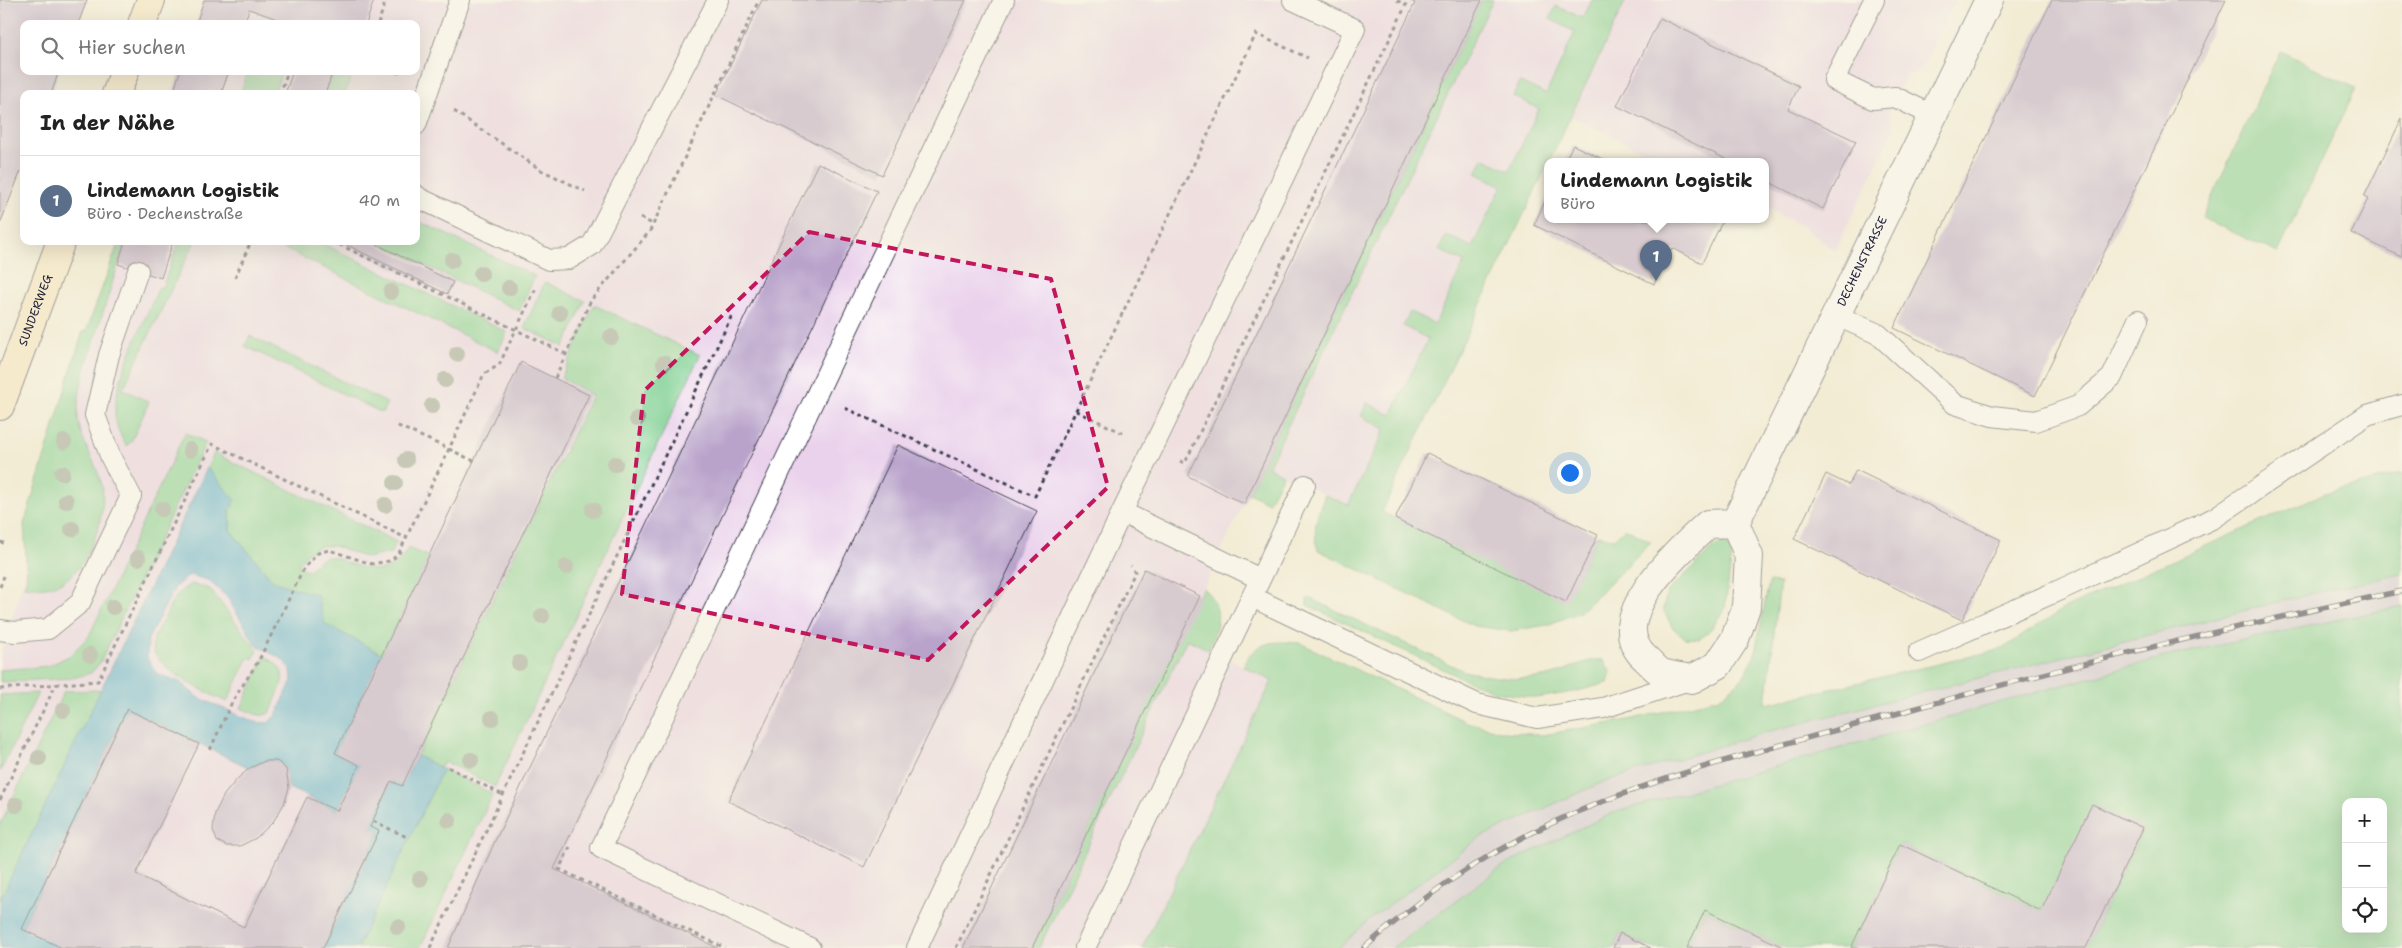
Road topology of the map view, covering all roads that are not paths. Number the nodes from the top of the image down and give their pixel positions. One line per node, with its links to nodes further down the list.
1 (151, 0): 8 (main road)
2 (460, 0): 11 (lane)
3 (718, 0): 13 (lane)
4 (1004, 0): 28 (lane)
5 (1294, 0): 21 (lane)
6 (1874, 0): 12 (lane)
7 (1989, 0): 12 (street, DECHENSTRASSE)
8 (144, 20)
9 (123, 75): 10 (main road)
10 (118, 90)
11 (420, 112)
12 (1934, 116): 16 (street, DECHENSTRASSE)
13 (420, 198)
14 (60, 245): 19 (main road, SUNDERWEG)
15 (138, 271): 25 (lane)
16 (1837, 316): 17 (lane); 22 (street, DECHENSTRASSE)
17 (2138, 320)
18 (2402, 405): 26 (lane)
19 (0, 406)
20 (1305, 485): 23 (lane)
21 (1122, 512): 23 (lane); 29 (lane)
22 (1735, 523): 27 (street); 27 (street)
23 (1260, 579): 24 (lane)
24 (1252, 597): 27 (lane); 30 (lane)
25 (0, 630)
26 (1918, 652)
27 (1692, 679)
28 (810, 948)
29 (917, 948)
30 (1085, 948)

